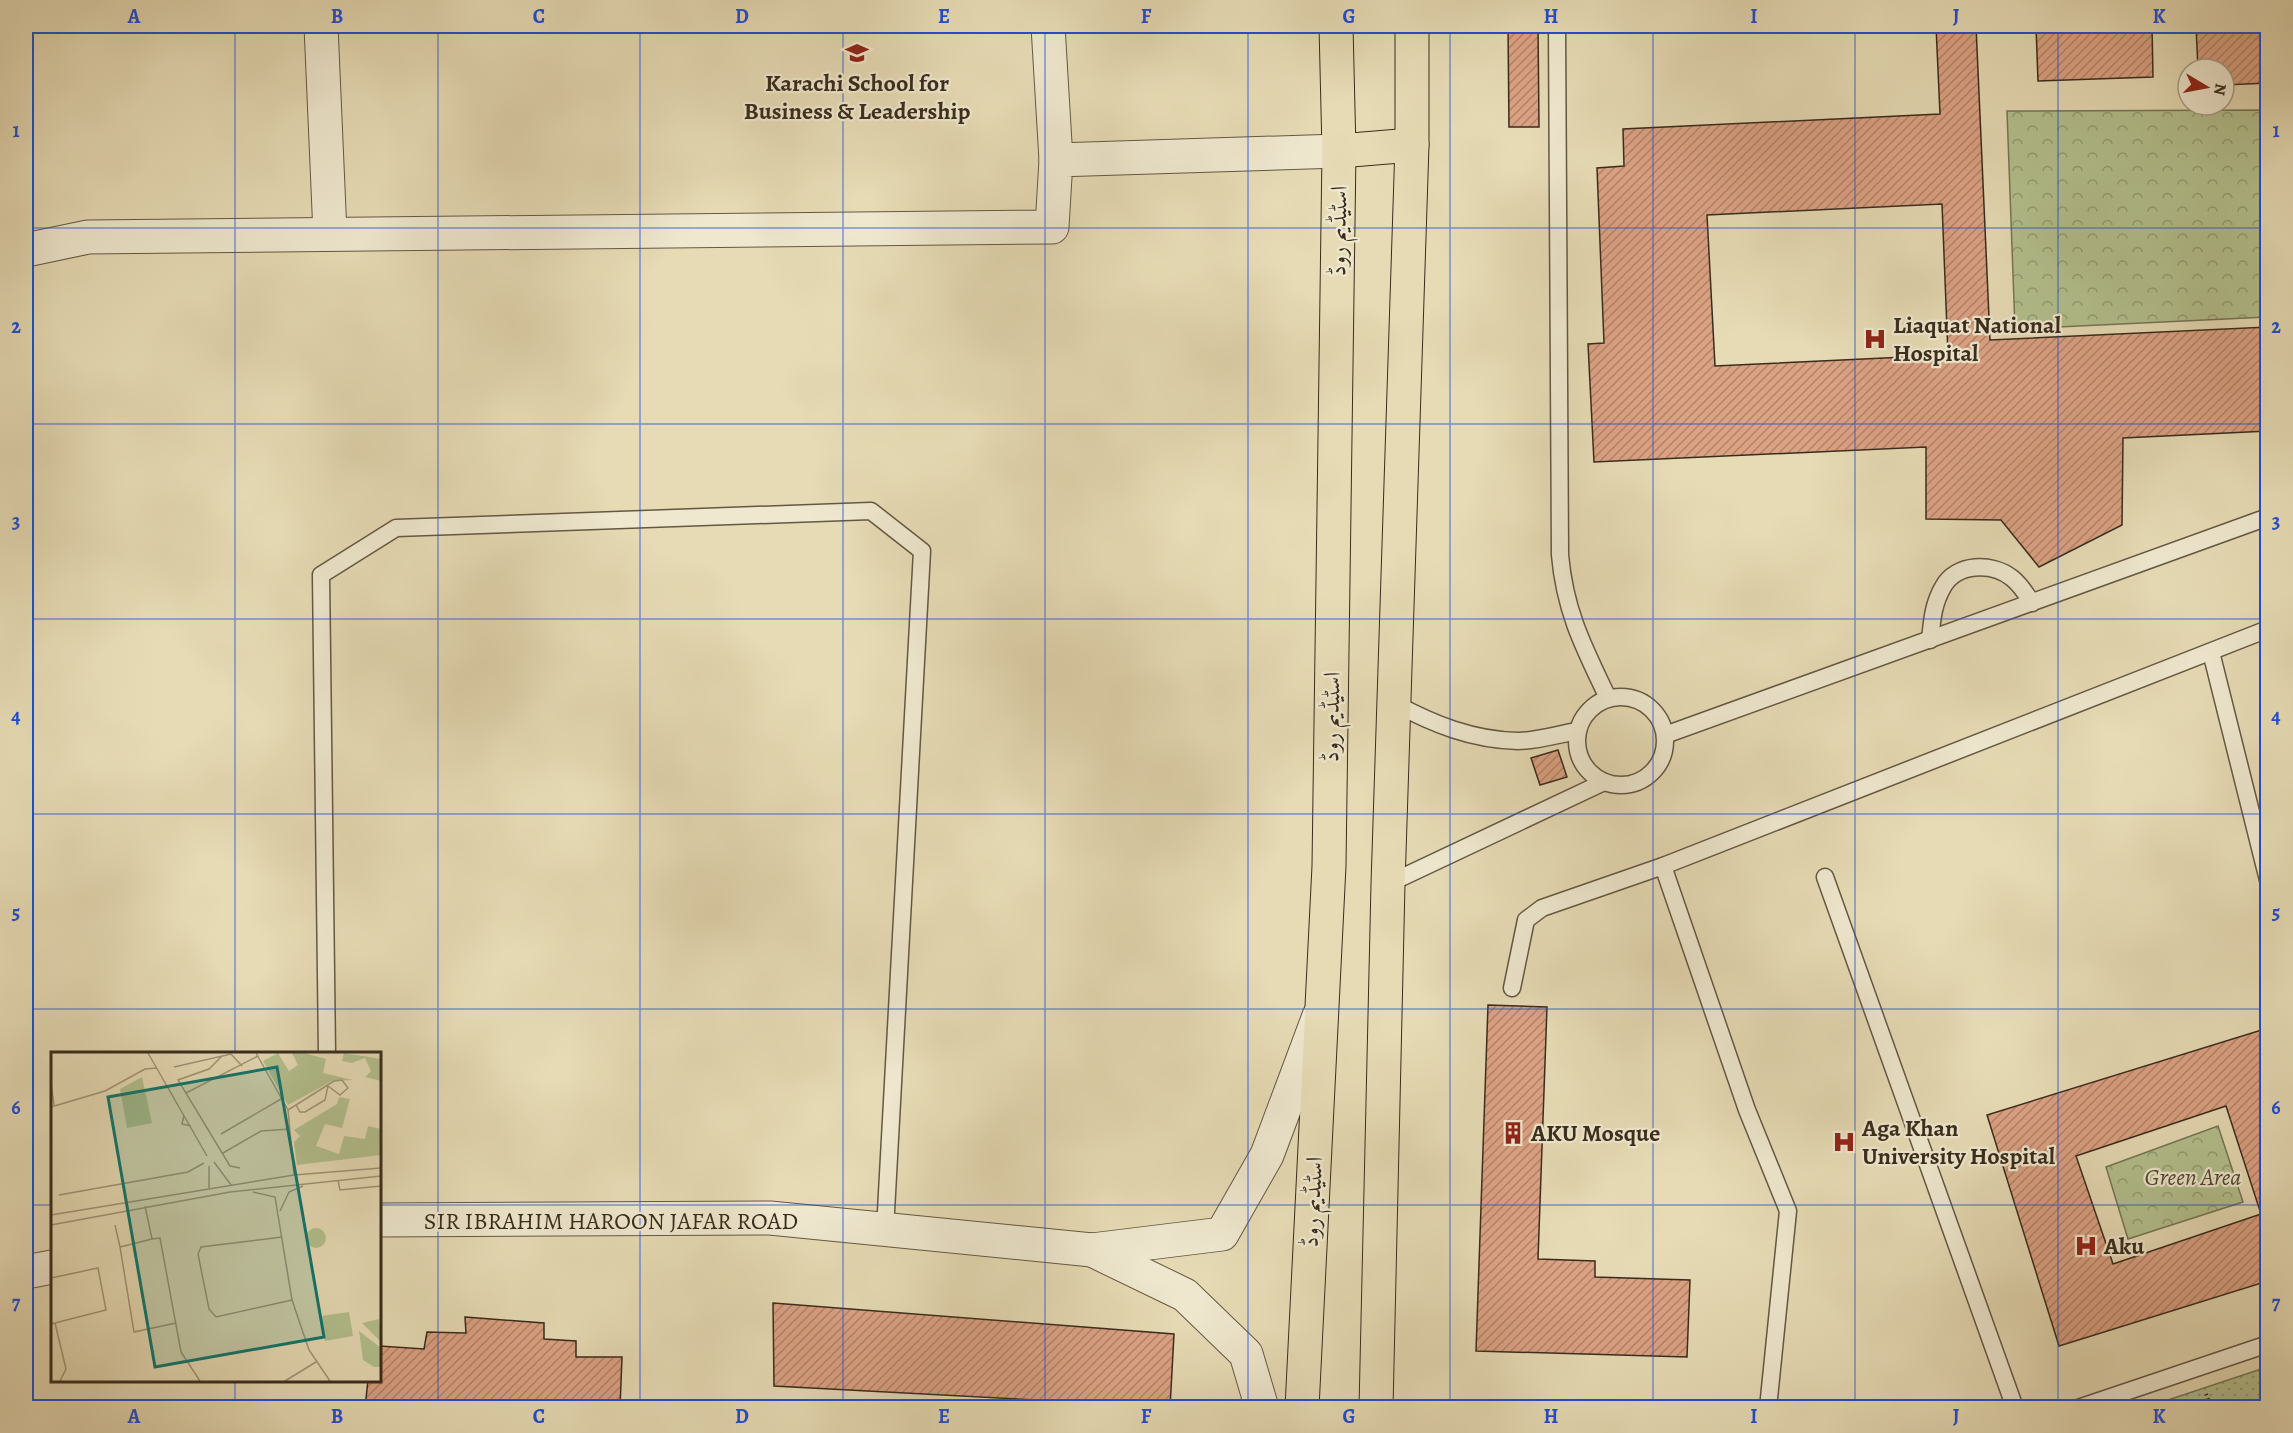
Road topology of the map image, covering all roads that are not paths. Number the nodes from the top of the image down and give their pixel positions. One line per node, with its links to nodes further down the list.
1 (321, 26): 9 (street)
2 (1048, 26): 8 (street)
3 (1336, 26): 7 (main road, اسٹیڈیم روڈ)
4 (1412, 26): 6 (main road)
5 (1557, 26): 16 (lane)
6 (1413, 145): 7 (main road); 17 (main road)
7 (1339, 151): 8 (street); 26 (main road, اسٹیڈیم روڈ)
8 (1056, 160): 9 (street)
9 (330, 234): 10 (street)
10 (26, 250)
11 (2268, 517): 12 (lane)
12 (2032, 603): 14 (lane); 14 (lane)
13 (2268, 629): 15 (lane)
14 (1930, 640): 19 (lane)
15 (2211, 652): 21 (lane); 23 (lane)
16 (1608, 698): 18 (lane); 19 (lane)
17 (1394, 703): 18 (lane); 24 (main road)
18 (1578, 731): 20 (lane)
19 (1665, 735): 20 (lane)
20 (1604, 782): 24 (lane)
21 (1663, 866): 25 (lane); 37 (lane)
22 (1825, 877): 38 (lane)
23 (2268, 880)
24 (1388, 884): 36 (main road)
25 (1512, 988)
26 (1322, 1007): 30 (street); 35 (main road, اسٹیڈیم روڈ)
27 (327, 1052): 29 (lane)
28 (381, 1220): 29 (street, SIR IBRAHIM HAROON JAFAR ROAD)
29 (885, 1230): 30 (street, SIR IBRAHIM HAROON JAFAR ROAD)
30 (1092, 1250): 34 (street)
31 (51, 1267): 32 (street)
32 (26, 1272)
33 (2268, 1344): 39 (lane)
34 (1262, 1407)
35 (1302, 1407)
36 (1377, 1407)
37 (1768, 1407)
38 (2015, 1407)
39 (2078, 1407)

